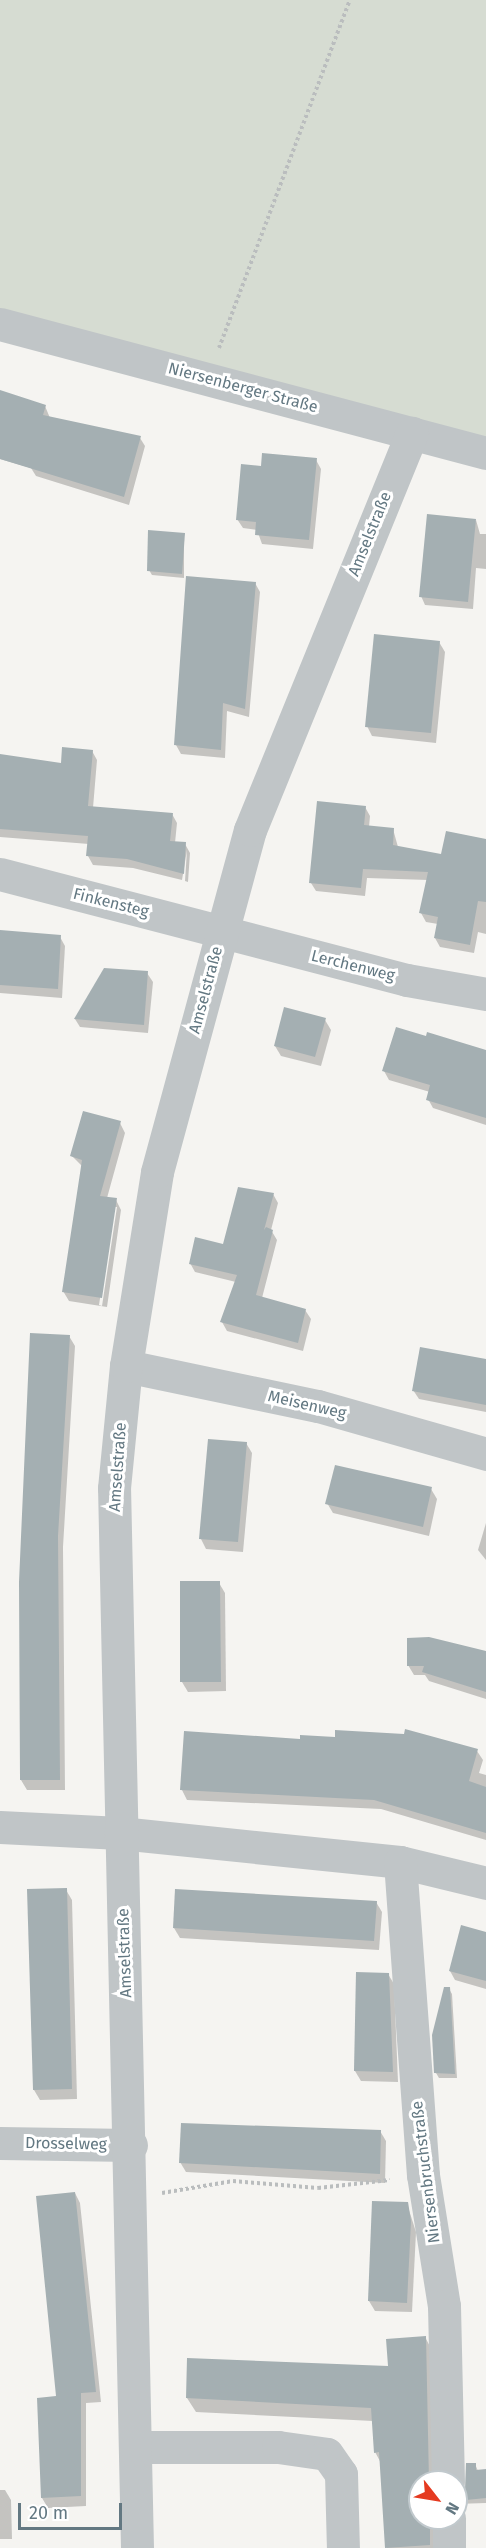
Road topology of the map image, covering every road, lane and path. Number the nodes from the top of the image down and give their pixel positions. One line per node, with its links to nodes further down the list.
1 (350, 0): 3 (path)
2 (0, 324): 3 (street, Niersenberger Straße)
3 (207, 379): 4 (street, Niersenberger Straße)
4 (412, 433): 5 (street, Niersenberger Straße); 7 (street, Amselstraße)
5 (486, 453)
6 (0, 874): 7 (street, Finkensteg)
7 (221, 932): 8 (street, Lerchenweg); 9 (street, Amselstraße)
8 (486, 994)
9 (126, 1366): 10 (street, Meisenweg); 12 (street, Amselstraße)
10 (486, 1454)
11 (0, 1827): 12 (street)
12 (120, 1833): 13 (street); 16 (street, Amselstraße)
13 (400, 1862): 14 (street); 17 (street, Niersenbruchstraße)
14 (486, 1883)
15 (0, 2142): 16 (street, Drosselweg)
16 (131, 2145): 18 (street, Amselstraße)
17 (423, 2175): 18 (path); 20 (street, Niersenbruchstraße)
18 (132, 2202): 19 (street, Amselstraße)
19 (136, 2447): 22 (street, Amselstraße); 23 (street)
20 (448, 2470)
21 (449, 2530): 24 (street)
22 (137, 2548)
23 (343, 2548)
24 (449, 2548)

